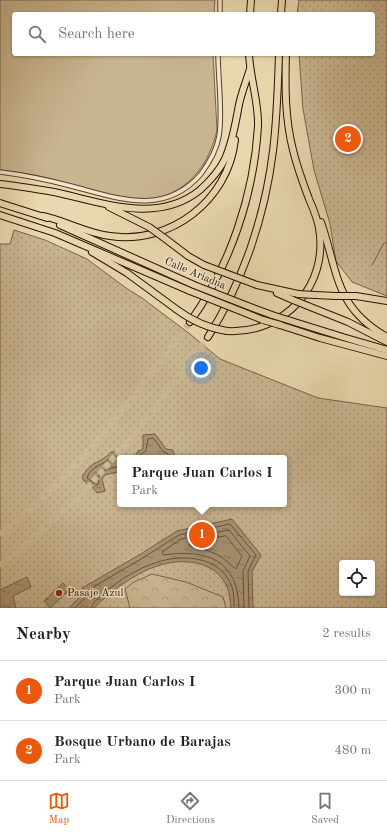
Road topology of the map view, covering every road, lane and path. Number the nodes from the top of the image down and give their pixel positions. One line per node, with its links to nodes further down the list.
1 (220, 0): 4 (street)
2 (251, 0): 5 (highway)
3 (283, 0): 6 (highway); 7 (highway)
4 (220, 12)
5 (250, 12)
6 (281, 12)
7 (285, 12)
8 (218, 56): 14 (street)
9 (249, 56): 12 (highway)
10 (279, 56): 25 (highway)
11 (286, 56): 15 (highway)
12 (250, 69): 13 (highway); 24 (highway)
13 (235, 128): 17 (highway); 20 (highway)
14 (0, 172)
15 (302, 177): 21 (highway, bridge); 26 (highway)
16 (0, 184): 17 (highway)
17 (98, 202): 22 (highway, bridge)
18 (0, 203): 20 (highway, Calle Ariadna)
19 (0, 215): 21 (highway, Calle Ariadna)
20 (43, 216): 28 (highway, Calle Ariadna, bridge)
21 (74, 240): 29 (highway, Calle Ariadna, bridge)
22 (257, 285): 23 (highway, bridge); 27 (highway, bridge)
23 (387, 301)
24 (190, 322)
25 (208, 336)
26 (387, 337)
27 (387, 342)
28 (387, 350)
29 (387, 356)

